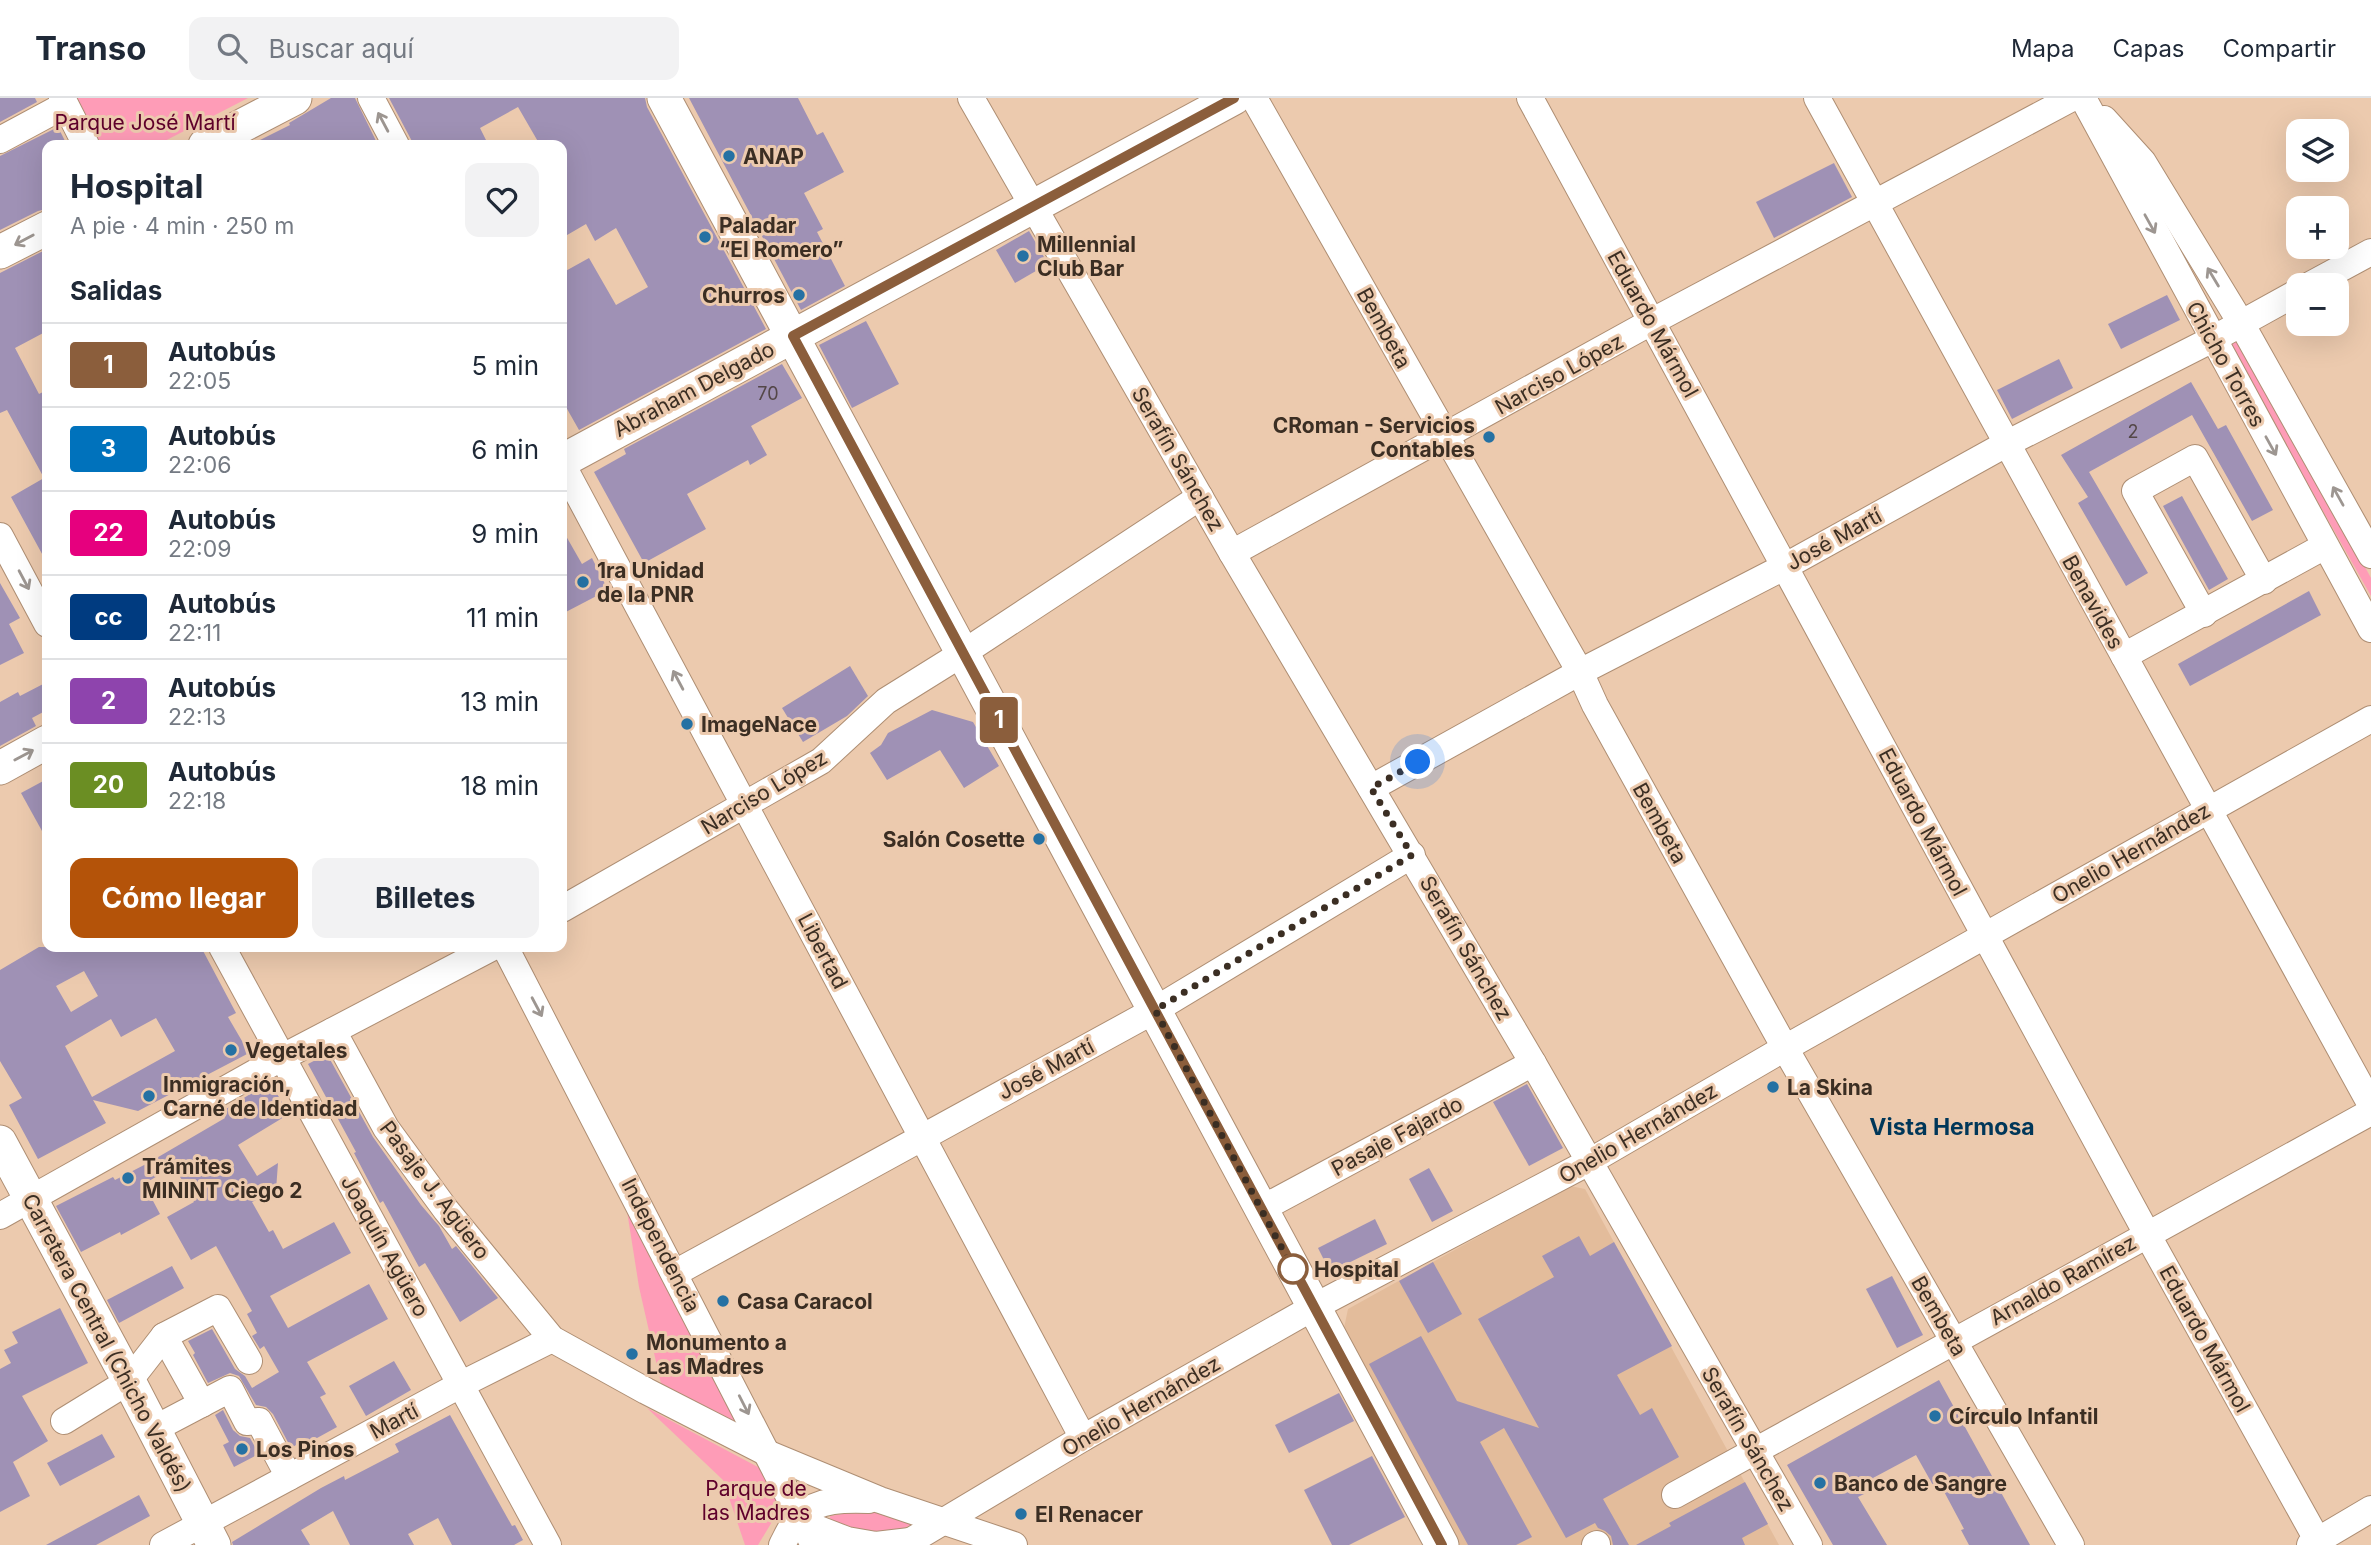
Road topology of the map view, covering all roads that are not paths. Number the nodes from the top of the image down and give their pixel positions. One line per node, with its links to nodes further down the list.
1 (295, 98): 14 (main road)
2 (371, 98): 15 (street, one-way to 2)
3 (664, 98): 25 (main road)
4 (971, 98): 17 (street, Serafín Sánchez)
5 (1234, 98): 17 (main road, Abraham Delgado)
6 (1254, 98): 27 (street, Bembeta)
7 (1530, 98): 23 (street, Eduardo Mármol)
8 (1817, 98): 16 (street, Benavides)
9 (2072, 98): 16 (street, Narciso López)
10 (2084, 98): 24 (street, Chicho Torres, one-way to 10); 26 (street, Chicho Torres, one-way to 26)
11 (63, 102): 12 (street); 13 (street)
12 (0, 140)
13 (83, 140)
14 (215, 140)
15 (393, 140)
16 (1874, 204): 23 (street, Narciso López); 28 (street, Benavides)
17 (1034, 207): 25 (main road, Abraham Delgado); 31 (street, Serafín Sánchez)
18 (42, 231): 19 (main road, one-way to 19)
19 (0, 252)
20 (2371, 252): 21 (street)
21 (2332, 273)
22 (2286, 299): 24 (street, José Martí)
23 (1651, 322): 27 (street, Narciso López); 36 (street, Eduardo Mármol)
24 (2241, 323): 26 (street, José Martí); 35 (street, Chicho Torres, one-way to 24)
25 (793, 336): 29 (main road, Abraham Delgado); 41 (main road)
26 (2213, 339): 28 (street, José Martí); 33 (street, Chicho Torres, one-way to 33)
27 (1446, 437): 34 (street, Narciso López); 43 (street, Bembeta)
28 (2006, 444): 36 (street, José Martí); 42 (street, Benavides)
29 (567, 459)
30 (567, 471): 48 (street, Libertad, one-way to 30)
31 (1200, 497): 34 (street, Serafín Sánchez); 41 (street, Narciso López)
32 (0, 536): 39 (street, one-way to 39)
33 (2325, 546): 37 (street); 40 (street, Chicho Torres)
34 (1232, 553): 47 (street, Serafín Sánchez)
35 (2371, 555)
36 (1784, 567): 43 (street, José Martí); 52 (street, Eduardo Mármol)
37 (2264, 581): 38 (street); 38 (street)
38 (2204, 614): 42 (street)
39 (42, 615)
40 (2371, 629)
41 (963, 653): 48 (street, Narciso López); 56 (main road)
42 (2124, 656): 49 (street, Benavides)
43 (1580, 672): 47 (street, José Martí); 58 (street, Bembeta)
44 (2371, 719): 49 (street, Onelio Hernández)
45 (42, 745): 46 (main road, one-way to 45)
46 (0, 768)
47 (1371, 788): 50 (street, Serafín Sánchez)
48 (745, 805): 51 (street, Narciso López); 63 (street, Libertad)
49 (2208, 810): 52 (street, Onelio Hernández); 61 (street, Benavides)
50 (1412, 855): 56 (street, José Martí); 60 (street, Serafín Sánchez)
51 (567, 906)
52 (1985, 936): 58 (street, Onelio Hernández); 69 (street, Eduardo Mármol)
53 (225, 952): 59 (street, Joaquín Agüero)
54 (484, 952): 57 (street)
55 (508, 952): 70 (street, Independencia, one-way to 70)
56 (1155, 1010): 63 (street, José Martí); 67 (main road)
57 (333, 1031): 59 (street); 73 (street, Pasaje J. Agüero)
58 (1785, 1048): 65 (street, Onelio Hernández); 74 (street, Bembeta)
59 (283, 1057): 66 (street); 77 (street, Joaquín Agüero)
60 (1533, 1063): 65 (street, Serafín Sánchez); 67 (street, Pasaje Fajardo)
61 (2371, 1105)
62 (2371, 1112): 69 (street, Arnaldo Ramírez)
63 (922, 1136): 70 (street, José Martí); 81 (street, Libertad)
64 (0, 1142): 66 (main road, Carretera Central (Chicho Valdés))
65 (1589, 1162): 71 (street, Onelio Hernández); 82 (street, Serafín Sánchez)
66 (31, 1199): 68 (street); 76 (main road, Carretera Central (Chicho Valdés))
67 (1261, 1209): 71 (main road)
68 (0, 1216)
69 (2147, 1234): 74 (street, Arnaldo Ramírez); 92 (street, Eduardo Mármol)
70 (675, 1273): 83 (street, Independencia, one-way to 83)
71 (1314, 1307): 81 (street, Onelio Hernández); 97 (main road)
72 (164, 1336): 75 (street); 76 (street); 78 (street)
73 (552, 1339): 77 (street, Martí); 83 (street)
74 (1953, 1341): 82 (street, Arnaldo Ramírez); 99 (street, Bembeta)
75 (249, 1361)
76 (129, 1381): 79 (street); 80 (main road, Carretera Central (Chicho Valdés))
77 (460, 1385): 84 (street, Martí); 94 (street, Joaquín Agüero)
78 (202, 1404): 80 (street); 84 (street)
79 (64, 1421)
80 (154, 1429): 90 (main road, Carretera Central (Chicho Valdés))
81 (1083, 1438): 88 (street, Onelio Hernández)
82 (1755, 1450): 85 (street, Arnaldo Ramírez); 98 (street, Serafín Sánchez)
83 (769, 1454): 86 (street); 89 (street, Independencia)
84 (289, 1477): 90 (street, Martí)
85 (1675, 1495)
86 (880, 1500): 88 (street); 89 (street)
87 (2371, 1509): 92 (street)
88 (941, 1522): 91 (street, Onelio Hernández); 96 (street)
89 (806, 1528): 91 (street); 95 (street)
90 (209, 1534): 93 (street, Martí)
91 (907, 1543)
92 (2316, 1544)
93 (163, 1545)
94 (548, 1545)
95 (782, 1545)
96 (1014, 1545)
97 (1442, 1545)
98 (1809, 1545)
99 (2071, 1545)

